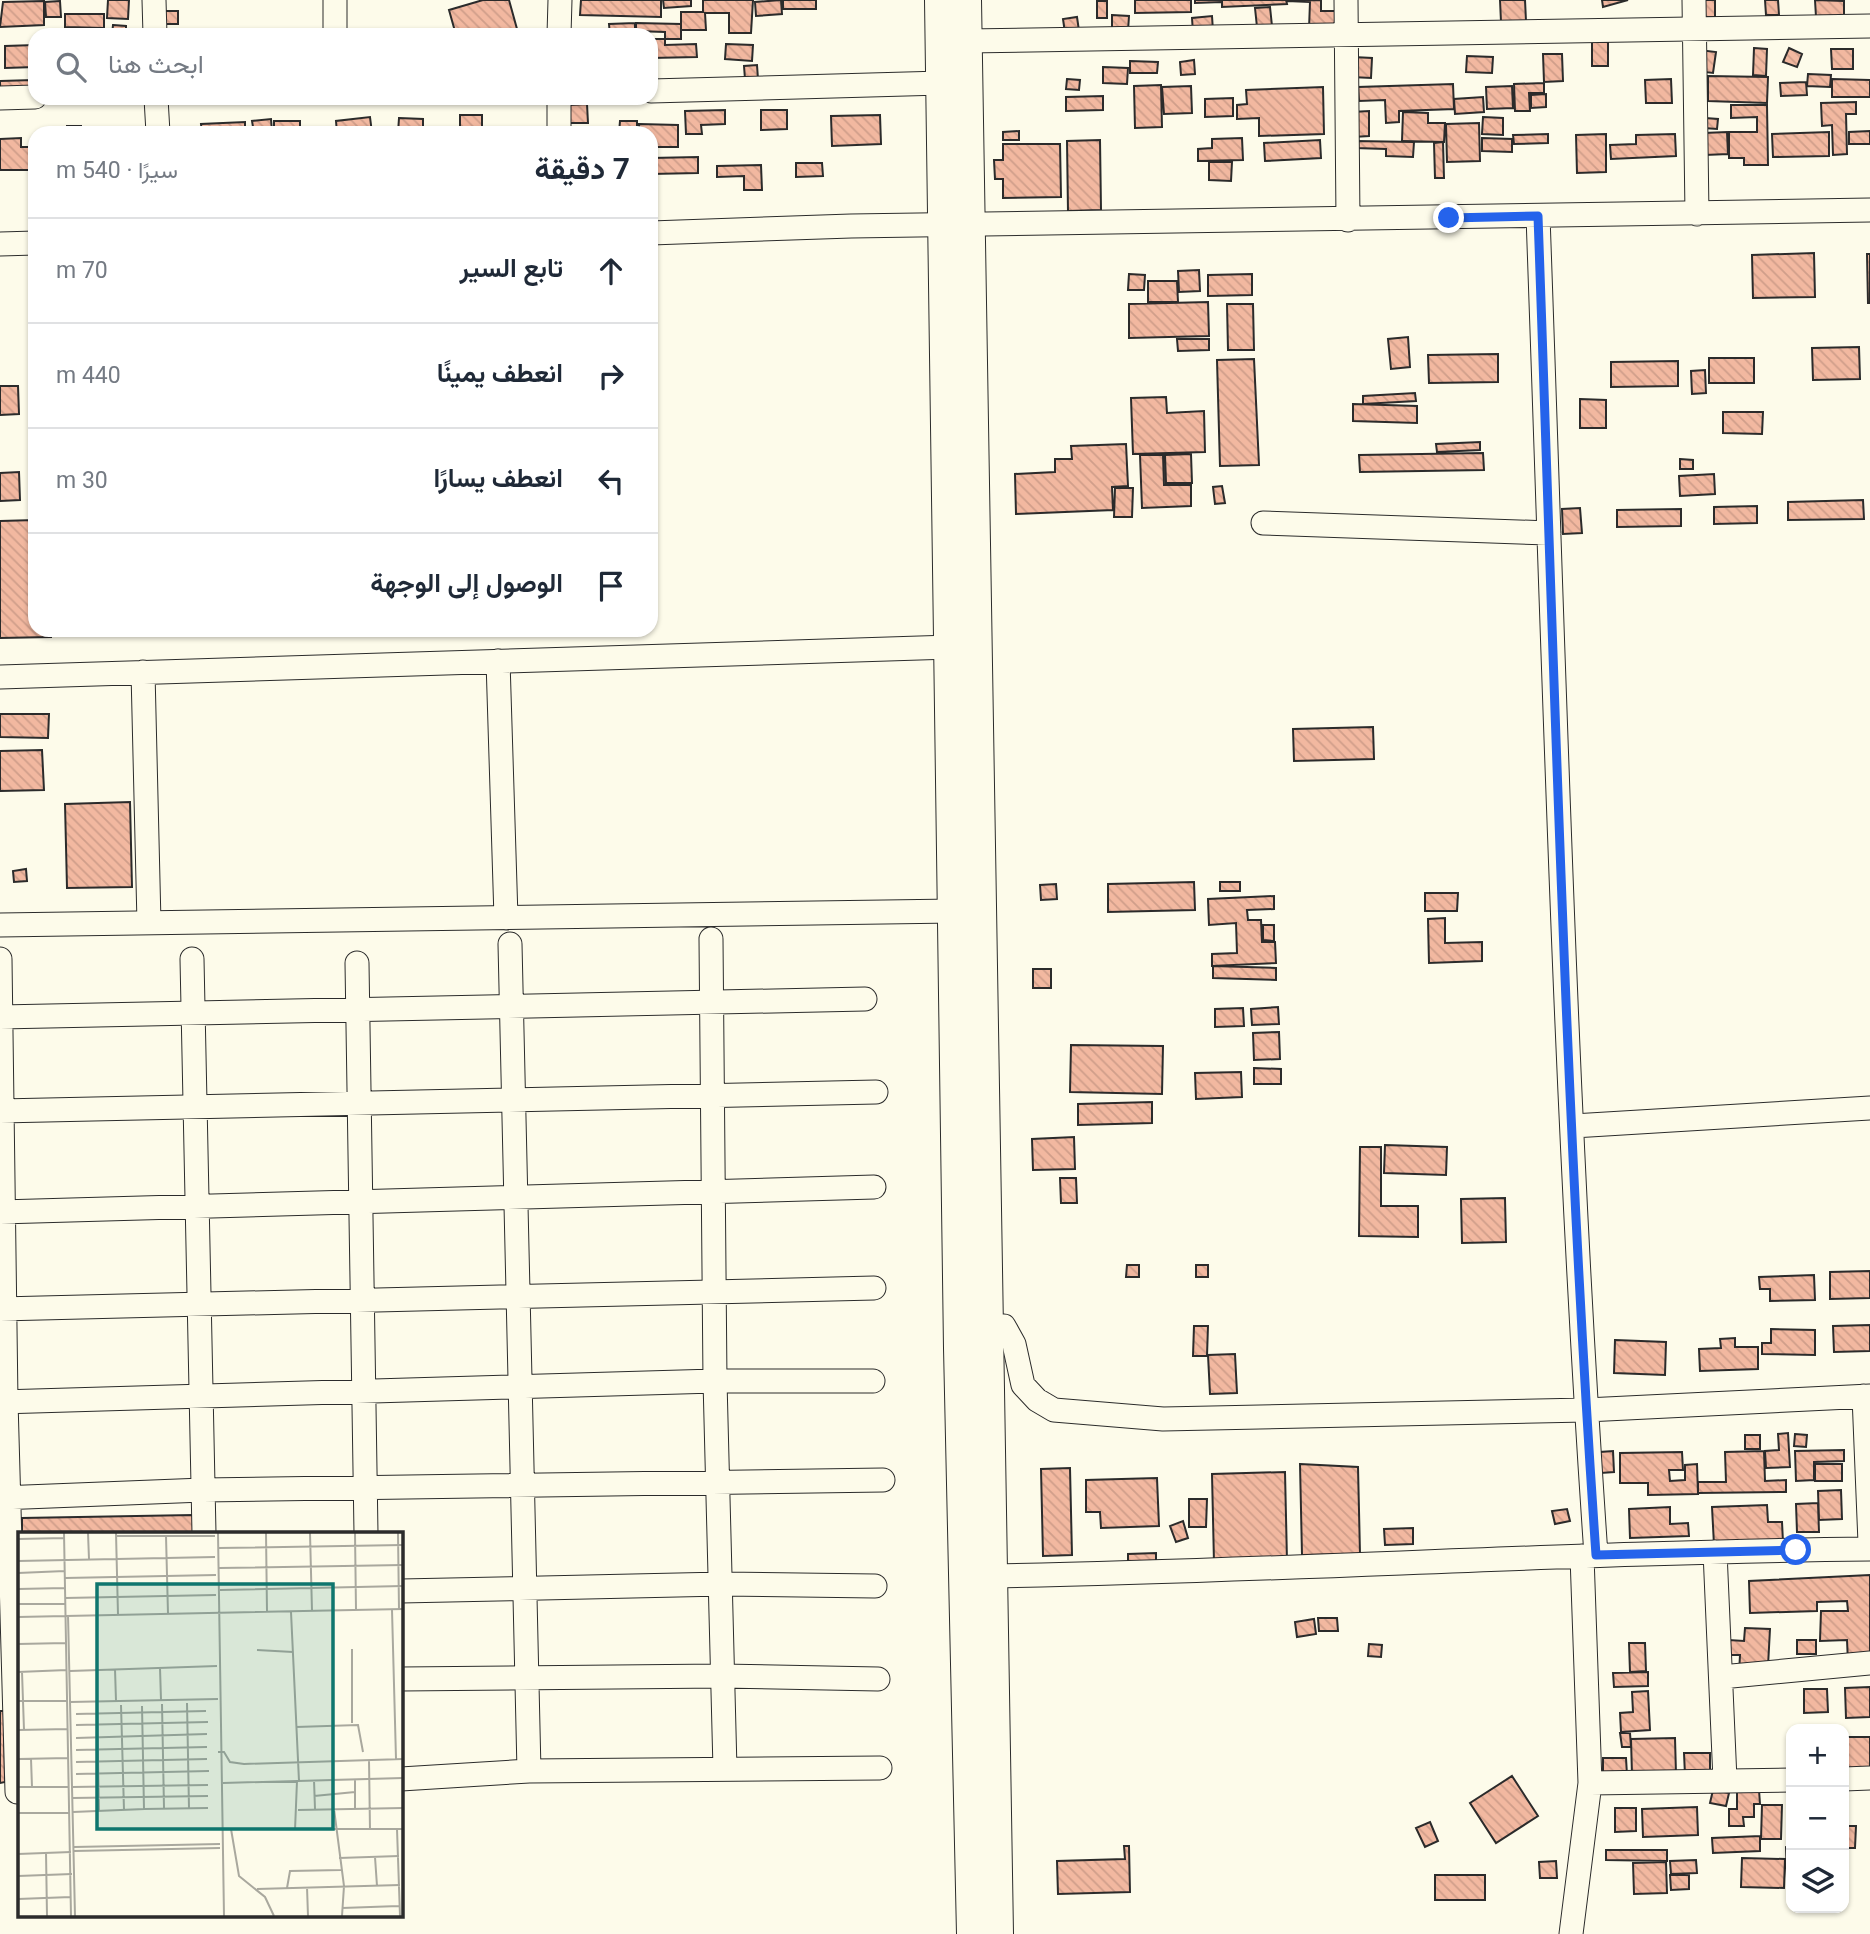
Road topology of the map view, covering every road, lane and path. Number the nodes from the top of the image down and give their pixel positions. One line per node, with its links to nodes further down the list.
1 (154, 0): 9 (street)
2 (335, 0): 10 (street)
3 (560, 0): 11 (street)
4 (940, 0): 15 (main road)
5 (966, 0): 14 (main road)
6 (1346, 0): 13 (street)
7 (1694, 0): 12 (street)
8 (1870, 26): 12 (street)
9 (155, 28)
10 (335, 28)
11 (559, 28)
12 (1694, 29): 13 (street); 24 (street)
13 (1347, 36): 14 (street); 26 (street)
14 (967, 41): 27 (main road)
15 (942, 83): 16 (street); 27 (main road)
16 (658, 91)
17 (28, 97): 18 (street)
18 (0, 98)
19 (156, 105): 21 (street)
20 (559, 105): 22 (street)
21 (158, 126)
22 (559, 126)
23 (1870, 210): 24 (street)
24 (1697, 214): 25 (street)
25 (1538, 216): 26 (street); 32 (street)
26 (1348, 220): 27 (street)
27 (956, 225): 28 (street); 33 (main road); 72 (main road)
28 (658, 233)
29 (28, 243): 30 (street)
30 (0, 244)
31 (1263, 523): 32 (street)
32 (1549, 533): 59 (street)
33 (951, 648): 34 (street); 37 (main road)
34 (498, 661): 35 (street); 38 (street)
35 (143, 672): 36 (street); 39 (street)
36 (0, 677)
37 (954, 911): 38 (street); 72 (main road)
38 (506, 918): 39 (street)
39 (149, 923): 40 (street)
40 (0, 925)
41 (711, 939): 47 (street)
42 (510, 944): 48 (street)
43 (1, 959): 51 (street)
44 (192, 959): 50 (street)
45 (357, 964): 49 (street)
46 (865, 999): 47 (street)
47 (711, 1002): 48 (street); 53 (street)
48 (511, 1004): 49 (street); 54 (street)
49 (357, 1012): 50 (street); 55 (street)
50 (193, 1013): 51 (street); 56 (street)
51 (1, 1017): 58 (street)
52 (876, 1092): 53 (street)
53 (711, 1094): 54 (street); 61 (street)
54 (513, 1102): 55 (street); 62 (street)
55 (358, 1105): 56 (street); 63 (street)
56 (195, 1108): 58 (street); 64 (street)
57 (1870, 1108): 59 (street)
58 (1, 1111): 65 (street)
59 (1573, 1126): 80 (street)
60 (874, 1188): 61 (street)
61 (712, 1190): 62 (street); 67 (street)
62 (516, 1199): 63 (street); 68 (street)
63 (360, 1201): 64 (street); 69 (street)
64 (197, 1207): 65 (street); 70 (street)
65 (2, 1212): 71 (street)
66 (874, 1288): 67 (street)
67 (717, 1293): 68 (street); 73 (street)
68 (520, 1296): 69 (street); 75 (street)
69 (362, 1301): 70 (street); 76 (street)
70 (199, 1303): 71 (street); 77 (street)
71 (3, 1309): 79 (street)
72 (973, 1326): 80 (street); 93 (main road); 116 (main road)
73 (715, 1381): 74 (street); 75 (street); 82 (street)
74 (873, 1381)
75 (522, 1388): 76 (street); 83 (street)
76 (363, 1392): 77 (street); 84 (street)
77 (201, 1395): 79 (street); 85 (street)
78 (1867, 1396): 80 (street); 89 (street)
79 (3, 1401): 86 (street)
80 (1586, 1410): 92 (street)
81 (883, 1480): 82 (street)
82 (719, 1483): 83 (street); 94 (street)
83 (522, 1484): 84 (street); 96 (street)
84 (365, 1489): 85 (street); 88 (street)
85 (202, 1490): 86 (street); 87 (street)
86 (4, 1498): 98 (street)
87 (204, 1532)
88 (366, 1532)
89 (1870, 1543)
90 (1870, 1549): 91 (street)
91 (1715, 1552): 92 (street); 102 (street)
92 (1589, 1556): 93 (street); 114 (street)
93 (993, 1576): 117 (main road)
94 (723, 1584): 95 (street); 96 (street); 100 (street)
95 (875, 1586)
96 (524, 1588): 97 (street); 101 (street)
97 (402, 1591)
98 (10, 1599): 105 (street)
99 (1870, 1663): 102 (street)
100 (721, 1676): 101 (street); 104 (street); 107 (street)
101 (526, 1677): 103 (street); 108 (street)
102 (1721, 1677): 112 (street)
103 (402, 1679)
104 (878, 1679)
105 (11, 1689): 115 (street)
106 (880, 1768): 107 (street)
107 (725, 1769): 108 (street)
108 (529, 1771): 110 (street)
109 (1870, 1778): 111 (street)
110 (402, 1779)
111 (1849, 1779)
112 (1725, 1780): 113 (street); 114 (street)
113 (1786, 1780)
114 (1590, 1783): 118 (street)
115 (12, 1792)
116 (972, 1934)
117 (998, 1934)
118 (1571, 1934)

